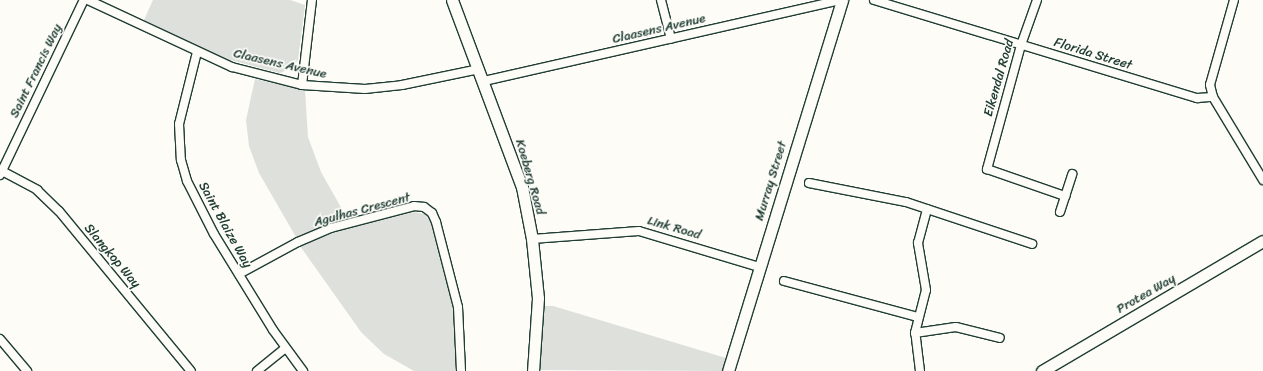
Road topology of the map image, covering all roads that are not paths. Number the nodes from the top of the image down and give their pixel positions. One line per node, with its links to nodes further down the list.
1 (84, 0): 17 (street, Saint Francis Way)
2 (88, 0): 12 (street, Claasens Avenue)
3 (312, 0): 15 (street)
4 (452, 0): 13 (street, Koeberg Road)
5 (661, 0): 10 (street)
6 (841, 0): 10 (street, Claasens Avenue); 27 (street, Murray Street)
7 (874, 0): 11 (street, Florida Street)
8 (1037, 0): 11 (street, Eikendal Road)
9 (1234, 0): 16 (street)
10 (671, 39): 14 (street, Claasens Avenue)
11 (1021, 45): 16 (street, Florida Street); 21 (street, Eikendal Road)
12 (197, 52): 15 (street, Claasens Avenue); 28 (street, Saint Blaize Way)
13 (479, 69): 14 (street, Koeberg Road); 15 (street, Claasens Avenue)
14 (484, 81): 24 (street, Koeberg Road)
15 (302, 85)
16 (1213, 96): 19 (street)
17 (1, 173): 36 (street, Slangkop Way)
18 (1072, 174): 21 (street)
19 (1263, 180)
20 (809, 183): 22 (street)
21 (1065, 196): 23 (street)
22 (927, 209): 26 (street); 30 (street)
23 (1060, 212)
24 (532, 238): 27 (street, Link Road); 40 (street, Koeberg Road)
25 (1263, 241): 43 (street, Protea Way)
26 (1032, 244)
27 (759, 268): 41 (street, Murray Street)
28 (239, 274): 34 (street, Saint Blaize Way); 39 (street, Agulhas Crescent)
29 (784, 281): 30 (street)
30 (917, 317): 31 (street)
31 (915, 333): 32 (street); 42 (street)
32 (1000, 338)
33 (0, 339): 35 (street)
34 (285, 348): 37 (street); 38 (street, Saint Blaize Way)
35 (27, 371)
36 (191, 371)
37 (257, 371)
38 (303, 371)
39 (461, 371)
40 (533, 371)
41 (728, 371)
42 (920, 371)
43 (1042, 371)

